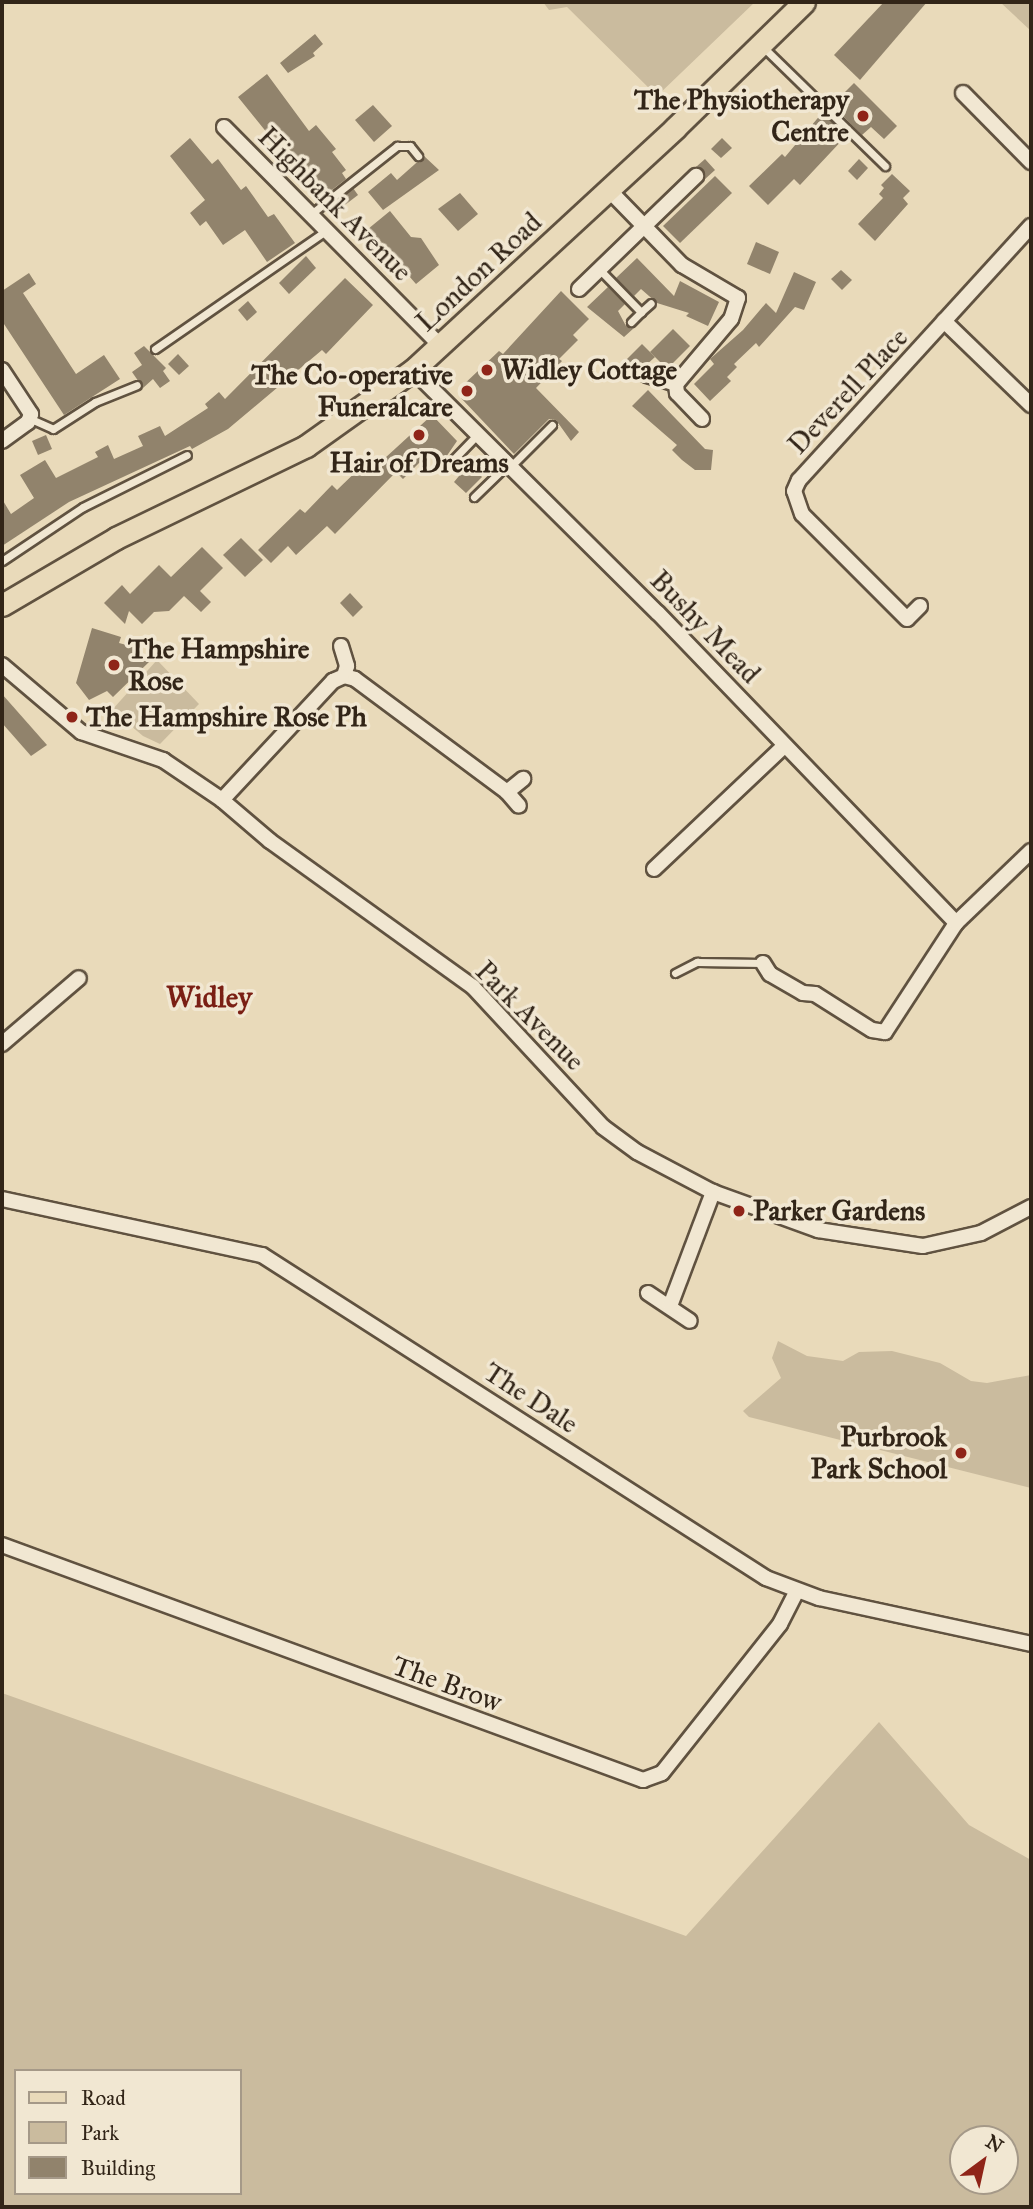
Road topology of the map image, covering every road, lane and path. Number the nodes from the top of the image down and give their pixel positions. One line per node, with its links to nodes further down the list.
1 (804, 2): 2 (main road, London Road)
2 (761, 45): 7 (lane); 9 (main road, London Road)
3 (963, 93): 6 (street)
4 (224, 127): 10 (street, Highbank Avenue)
5 (418, 156): 10 (lane)
6 (1031, 162)
7 (885, 166)
8 (696, 176): 12 (street)
9 (609, 190): 12 (street); 20 (main road, London Road)
10 (311, 215): 13 (street, Highbank Avenue)
11 (1031, 226): 18 (street, Deverell Place)
12 (643, 227): 14 (street); 26 (street)
13 (327, 230): 20 (street, Highbank Avenue); 21 (lane)
14 (600, 270): 15 (street); 17 (lane)
15 (579, 289)
16 (651, 303): 17 (lane)
17 (641, 312): 19 (lane)
18 (944, 321): 27 (street, Deverell Place); 39 (street, Deverell Place)
19 (631, 322)
20 (441, 346): 23 (main road, London Road)
21 (155, 349)
22 (2, 370): 28 (street)
23 (413, 370): 31 (street, Bushy Mead); 38 (main road, London Road)
24 (647, 375): 26 (street)
25 (137, 384): 28 (lane)
26 (676, 384): 29 (street)
27 (1031, 405)
28 (31, 419): 32 (street)
29 (702, 419)
30 (552, 425): 34 (lane)
31 (478, 434): 34 (street, Bushy Mead); 35 (lane)
32 (2, 441)
33 (187, 454): 37 (lane)
34 (509, 465): 36 (lane); 43 (street, Bushy Mead)
35 (445, 468)
36 (474, 497)
37 (2, 561)
38 (2, 605)
39 (920, 607)
40 (341, 646): 42 (street)
41 (2, 665): 46 (street, Park Avenue)
42 (344, 676): 45 (street); 46 (street)
43 (785, 745): 49 (street); 50 (street, Bushy Mead)
44 (523, 779): 45 (street)
45 (507, 792): 47 (street)
46 (222, 800): 55 (street, Park Avenue)
47 (519, 806)
48 (1031, 850): 50 (street)
49 (654, 869)
50 (956, 923): 51 (street)
51 (763, 962): 52 (lane)
52 (675, 973)
53 (79, 978): 54 (street)
54 (2, 1044)
55 (713, 1192): 57 (street, Park Avenue); 59 (street)
56 (2, 1199): 62 (street, The Dale)
57 (1031, 1207)
58 (648, 1293): 59 (street)
59 (670, 1306): 60 (street)
60 (690, 1321)
61 (2, 1545): 62 (street, The Brow)
62 (796, 1591): 63 (street, The Dale)
63 (1031, 1643)

